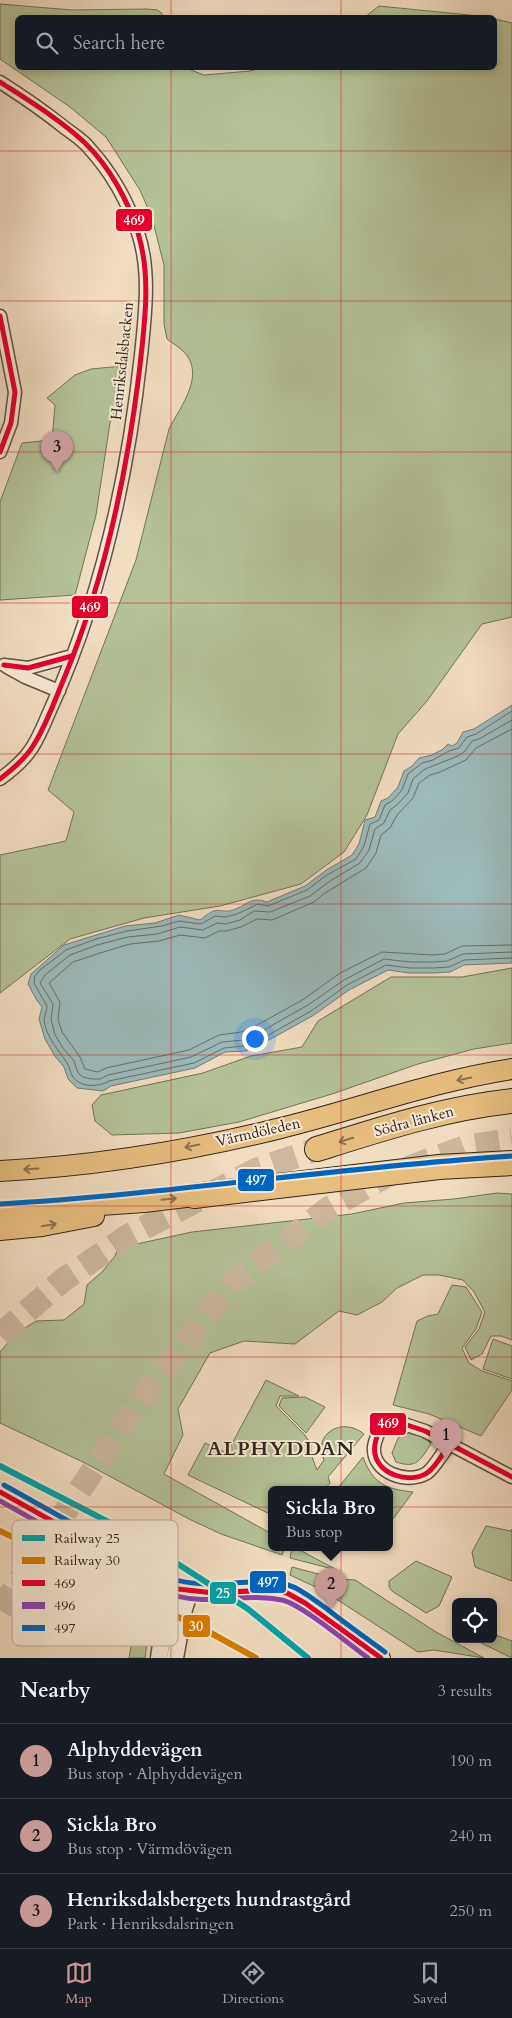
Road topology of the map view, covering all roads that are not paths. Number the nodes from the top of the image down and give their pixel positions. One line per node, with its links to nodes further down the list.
1 (0, 82): 4 (street, Henriksdalsbacken)
2 (0, 316): 3 (street)
3 (0, 452)
4 (72, 656): 5 (street); 6 (street, Henriksdalsbacken)
5 (2, 663): 6 (street)
6 (59, 691): 7 (street, Henriksdalsbacken)
7 (0, 779)
8 (512, 1069): 12 (main road, Värmdöleden, one-way to 12)
9 (512, 1101): 10 (highway, Södra länken, one-way to 10)
10 (317, 1149)
11 (512, 1163): 13 (highway)
12 (0, 1171)
13 (194, 1196): 14 (main road, one-way to 13)
14 (144, 1202): 15 (main road); 16 (main road, one-way to 14)
15 (0, 1212)
16 (0, 1230)
17 (449, 1445): 17 (street); 18 (street)
18 (512, 1477)
19 (0, 1492): 20 (main road)
20 (50, 1520)
21 (178, 1588): 22 (main road)
22 (190, 1591): 23 (street); 24 (main road)
23 (178, 1642)
24 (381, 1658)

